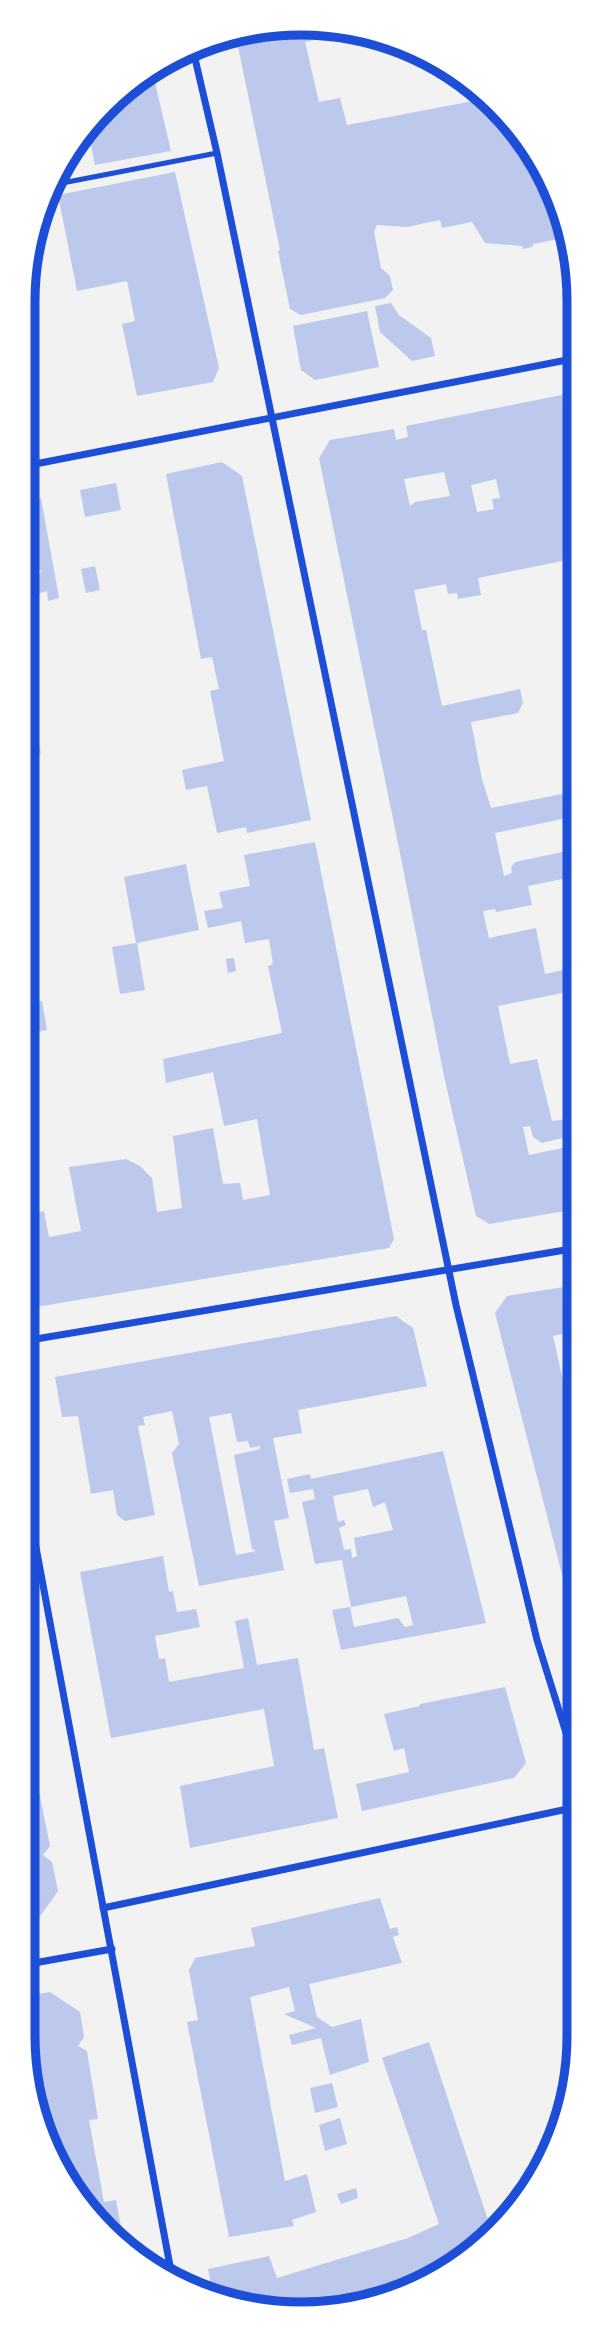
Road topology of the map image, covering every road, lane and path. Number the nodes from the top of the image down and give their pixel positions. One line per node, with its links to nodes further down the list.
1 (195, 57): 2 (street)
2 (217, 153): 3 (lane); 5 (street)
3 (62, 183)
4 (567, 360): 5 (street)
5 (271, 420): 6 (street); 8 (street)
6 (35, 464)
7 (567, 1250): 8 (street)
8 (448, 1270): 9 (street); 11 (street)
9 (35, 1339)
10 (35, 1547): 13 (street)
11 (567, 1736)
12 (567, 1809): 13 (street)
13 (103, 1908): 14 (street)
14 (112, 1949): 15 (street); 16 (street)
15 (35, 1963)
16 (170, 2267)

